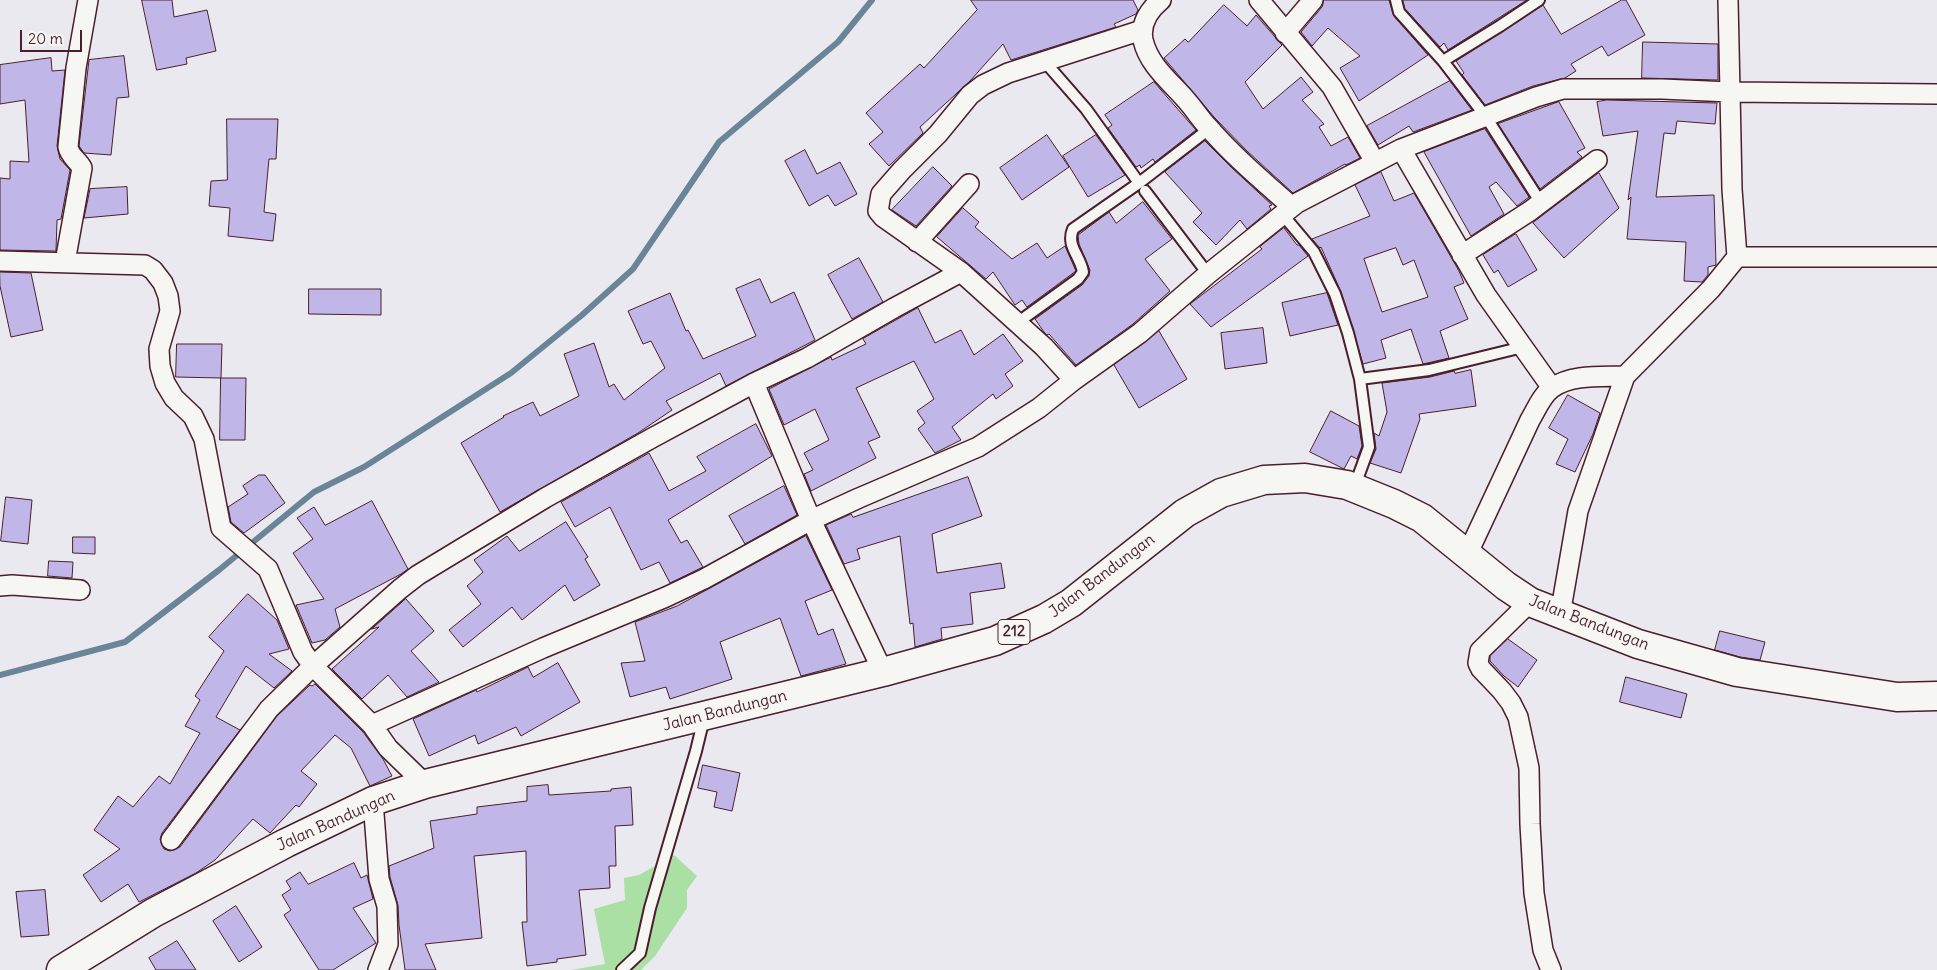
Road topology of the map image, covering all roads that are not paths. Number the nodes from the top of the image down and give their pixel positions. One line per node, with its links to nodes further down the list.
1 (88, 0): 28 (street)
2 (1161, 0): 8 (street)
3 (1258, 0): 9 (street)
4 (1314, 0): 9 (street)
5 (1396, 0): 10 (lane)
6 (1539, 0): 10 (lane)
7 (1728, 0): 12 (street)
8 (1142, 30): 11 (street); 15 (street)
9 (1285, 33): 18 (street)
10 (1444, 61): 14 (lane)
11 (1045, 62): 20 (lane); 23 (street)
12 (1730, 92): 13 (street); 14 (street); 25 (street)
13 (1937, 94)
14 (1486, 117): 16 (street); 21 (lane)
15 (1209, 128): 20 (lane); 22 (street)
16 (1401, 149): 18 (street); 24 (street)
17 (1597, 160): 21 (street)
18 (1374, 162): 22 (street)
19 (969, 184): 23 (street)
20 (1142, 187): 30 (lane); 31 (lane)
21 (1541, 203): 24 (street)
22 (1288, 211): 30 (street); 34 (lane)
23 (917, 242): 29 (street)
24 (1462, 255): 32 (street)
25 (1737, 257): 26 (street); 33 (street)
26 (1937, 257)
27 (0, 261): 28 (street)
28 (65, 262): 45 (street)
29 (961, 272): 31 (street); 36 (street)
30 (1208, 274): 35 (street)
31 (1018, 323): 35 (street)
32 (1523, 347): 34 (lane); 37 (street)
33 (1625, 376): 37 (street); 44 (street)
34 (1360, 379): 38 (lane)
35 (1074, 380): 39 (street)
36 (754, 383): 39 (street); 45 (street)
37 (1552, 388): 40 (street)
38 (1354, 488): 40 (main road, Jalan Bandungan / 212); 46 (main road, Jalan Bandungan / 212)
39 (811, 520): 46 (street); 49 (street)
40 (1467, 555): 43 (main road, Jalan Bandungan / 212)
41 (0, 586): 42 (street)
42 (80, 590)
43 (1530, 602): 44 (main road, Jalan Bandungan / 212); 56 (street)
44 (1560, 615): 47 (main road, Jalan Bandungan / 212)
45 (313, 666): 49 (street); 52 (street)
46 (883, 672): 48 (main road, Jalan Bandungan / 212)
47 (1937, 696)
48 (704, 716): 50 (main road, Jalan Bandungan / 212); 55 (lane)
49 (372, 725): 50 (street)
50 (425, 784): 51 (main road, Jalan Bandungan / 212)
51 (373, 801): 53 (main road, Jalan Bandungan / 212); 54 (street)
52 (171, 840)
53 (61, 970)
54 (378, 970)
55 (622, 970)
56 (1551, 970)

